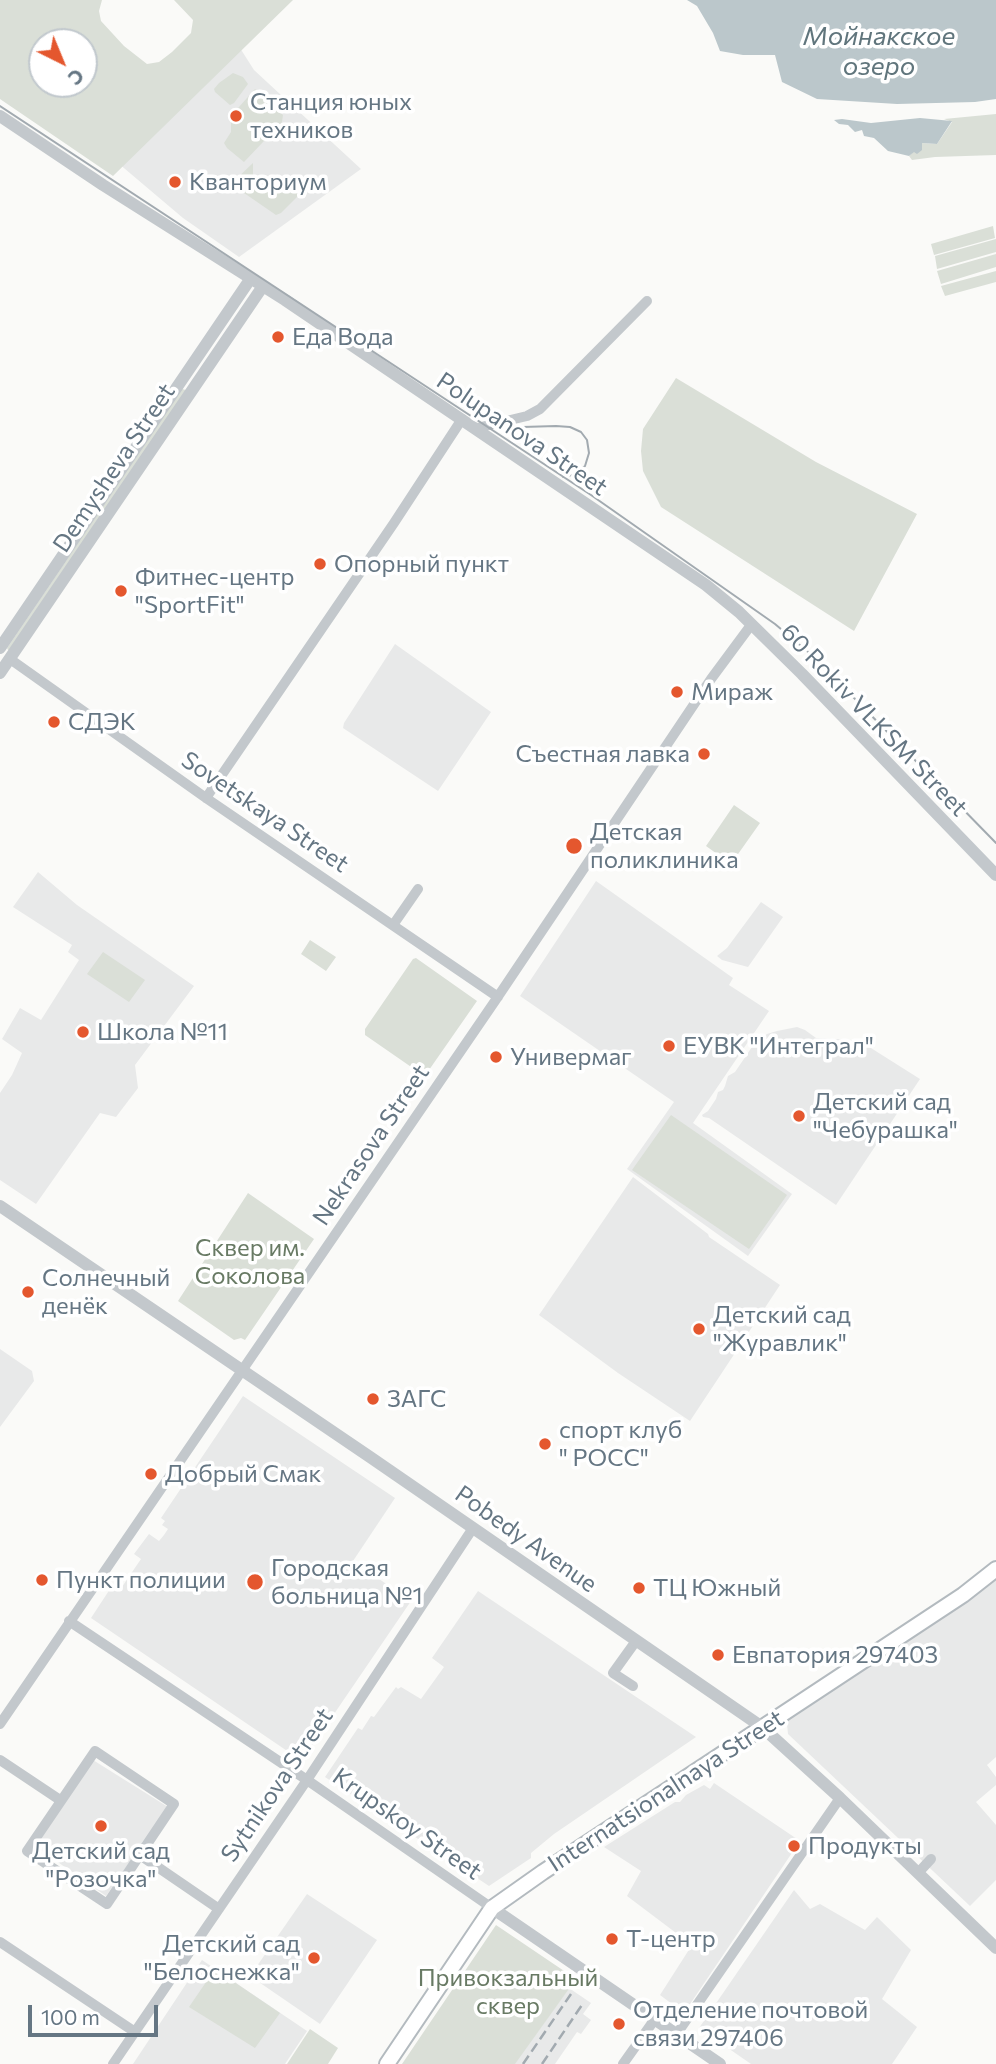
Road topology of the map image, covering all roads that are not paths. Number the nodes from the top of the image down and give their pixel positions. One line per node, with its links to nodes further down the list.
1 (0, 116): 2 (street)
2 (251, 278): 3 (street, Polupanova Street); 5 (street, Demysheva Street)
3 (263, 286): 5 (street, Demysheva Street); 6 (street, Polupanova Street)
4 (647, 301): 7 (street)
5 (188, 384): 9 (street, Demysheva Street); 10 (street, Demysheva Street)
6 (462, 419): 7 (street, Polupanova Street); 12 (street)
7 (477, 428): 8 (street, Polupanova Street)
8 (751, 625): 13 (street, 60 Rokiv VLKSM Street); 16 (street, Nekrasova Street)
9 (0, 648)
10 (5, 657): 11 (street, Demysheva Street); 12 (street, Sovetskaya Street)
11 (0, 673)
12 (206, 798): 15 (street, Sovetskaya Street)
13 (996, 875)
14 (418, 890): 15 (street)
15 (393, 925): 16 (street, Sovetskaya Street)
16 (498, 997): 18 (street, Nekrasova Street)
17 (0, 1206): 18 (street, Pobedy Avenue)
18 (242, 1371): 19 (street, Pobedy Avenue); 21 (street, Nekrasova Street)
19 (472, 1528): 22 (street, Pobedy Avenue); 27 (street, Sytnikova Street)
20 (996, 1569): 25 (main road, Internatsionalnaya Street)
21 (69, 1621): 24 (street, Nekrasova Street); 27 (street, Krupskoy Street)
22 (636, 1641): 23 (street); 25 (street, Pobedy Avenue)
23 (633, 1686)
24 (0, 1724)
25 (762, 1727): 28 (street, Pobedy Avenue); 33 (main road, Internatsionalnaya Street)
26 (0, 1760): 29 (street)
27 (307, 1780): 33 (street, Krupskoy Street); 34 (street, Sytnikova Street)
28 (839, 1798): 32 (street, Pobedy Avenue); 39 (street)
29 (60, 1800): 30 (street); 30 (street)
30 (140, 1855): 34 (street)
31 (931, 1859): 32 (street)
32 (918, 1873): 36 (street, Pobedy Avenue)
33 (492, 1908): 37 (street, Krupskoy Street); 41 (main road, Internatsionalnaya Street)
34 (219, 1909): 38 (street, Sytnikova Street)
35 (0, 1942): 38 (street)
36 (996, 1948)
37 (654, 2019): 39 (street, Krupskoy Street); 42 (street)
38 (135, 2032): 40 (street, Sytnikova Street)
39 (676, 2035): 43 (street, Krupskoy Street)
40 (113, 2064)
41 (387, 2064)
42 (623, 2064)
43 (720, 2064)

